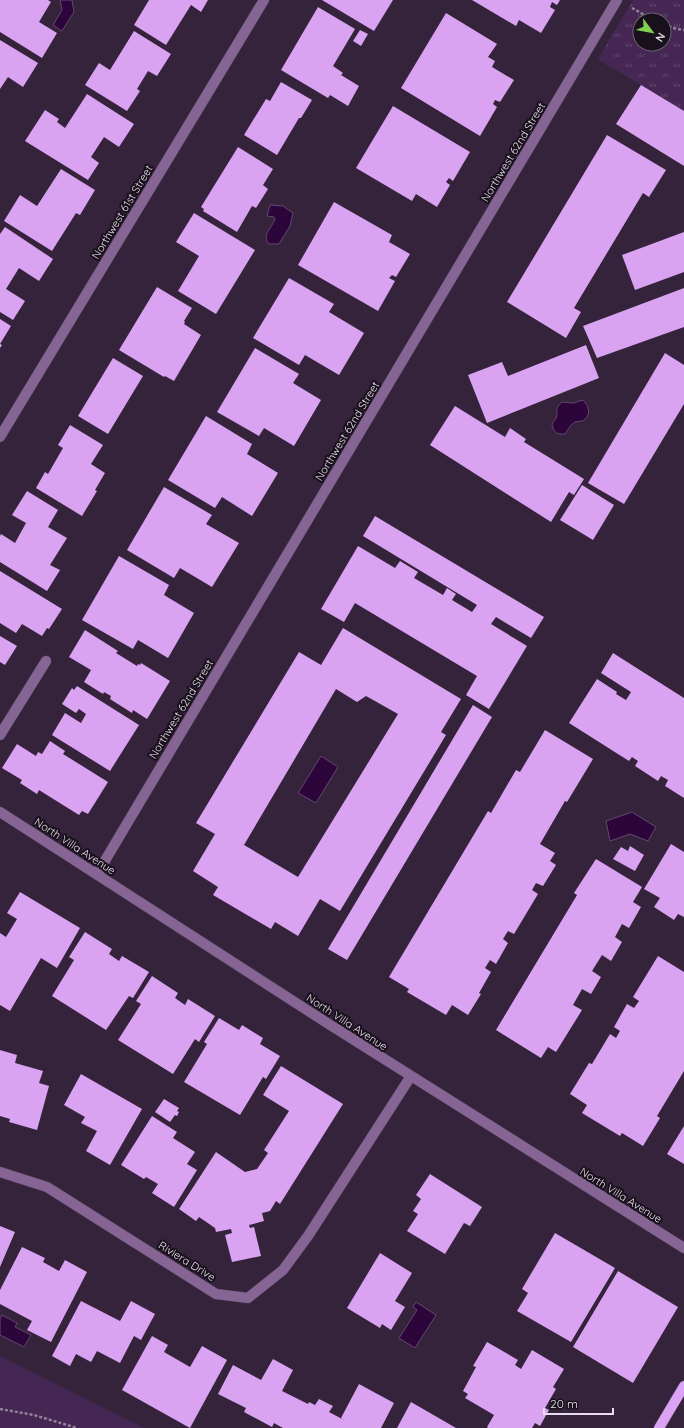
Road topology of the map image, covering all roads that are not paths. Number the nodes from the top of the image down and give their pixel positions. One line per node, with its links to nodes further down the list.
1 (264, 0): 3 (street, Northwest 61st Street)
2 (617, 0): 7 (street, Northwest 62nd Street)
3 (0, 437)
4 (46, 661): 5 (street)
5 (0, 735)
6 (0, 812): 7 (street, North Villa Avenue)
7 (97, 874): 8 (street, North Villa Avenue)
8 (411, 1076): 9 (street, Riviera Drive); 10 (street, North Villa Avenue)
9 (0, 1172)
10 (684, 1248)
11 (684, 1386): 12 (main road)
12 (659, 1428)

